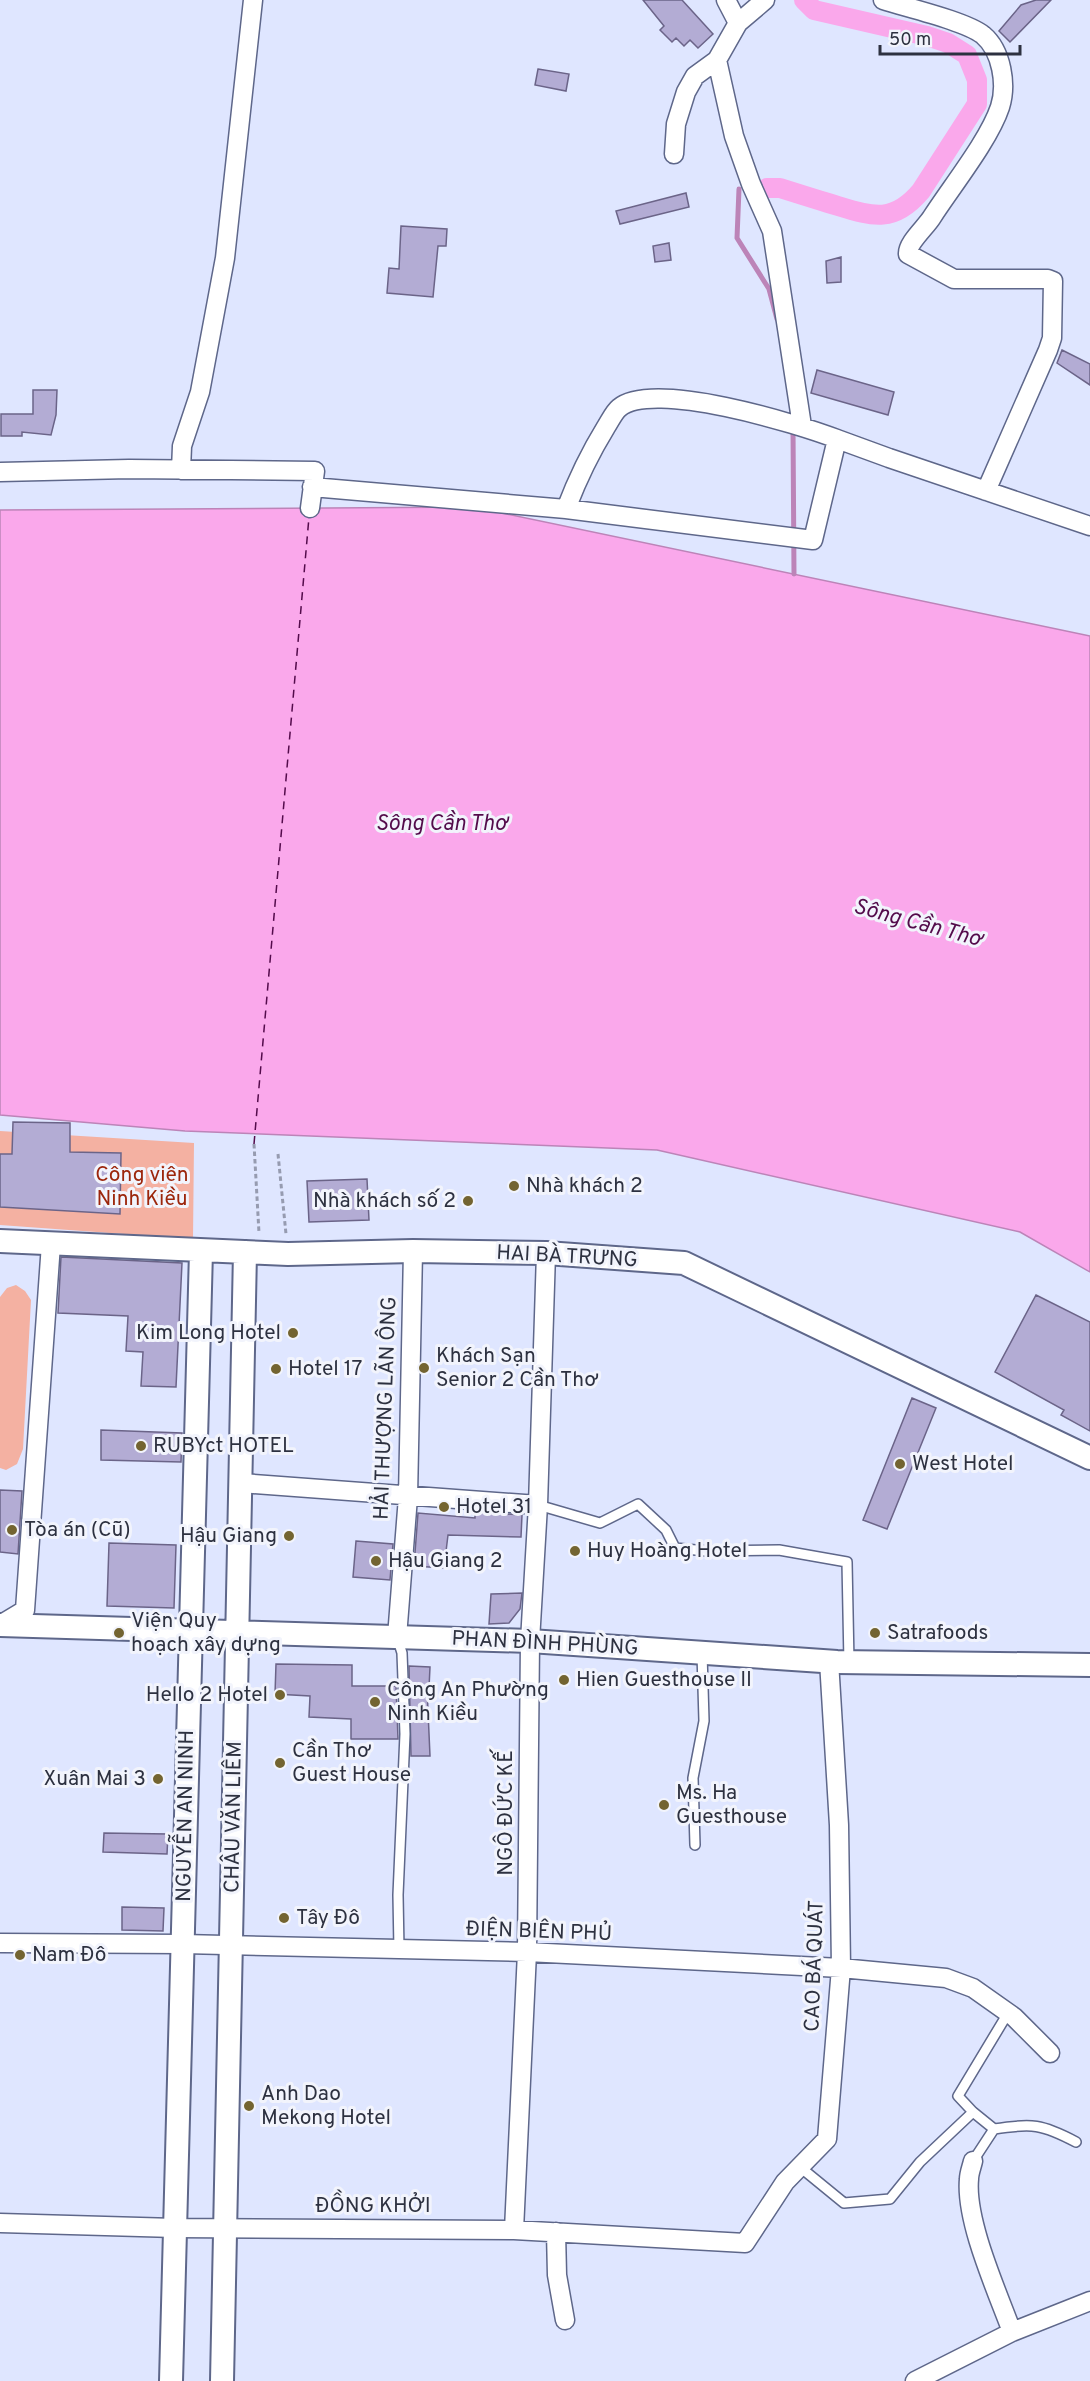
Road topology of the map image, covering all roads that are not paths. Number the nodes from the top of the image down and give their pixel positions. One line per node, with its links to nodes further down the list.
1 (253, 0): 10 (street)
2 (726, 0): 5 (street)
3 (765, 0): 5 (street)
4 (884, 0): 13 (street)
5 (738, 23): 6 (street)
6 (717, 60): 7 (street); 8 (street)
7 (674, 154)
8 (794, 424): 9 (street); 15 (street)
9 (837, 439): 13 (street); 15 (street)
10 (181, 470): 11 (street); 12 (street)
11 (0, 472)
12 (312, 487): 14 (street); 15 (street)
13 (987, 491): 16 (street)
14 (310, 508)
15 (566, 509)
16 (1090, 526)
17 (0, 1241): 18 (street, HAI BÀ TRƯNG)
18 (51, 1244): 19 (street, HAI BÀ TRƯNG); 27 (street)
19 (201, 1251): 21 (street, HAI BÀ TRƯNG); 28 (street, NGUYỄN AN NINH)
20 (413, 1251): 21 (street, HAI BÀ TRƯNG); 22 (street, HAI BÀ TRƯNG); 25 (street, HẢI THƯỢNG LÃN ÔNG)
21 (253, 1253): 24 (street, CHÂU VĂN LIÊM)
22 (546, 1253): 23 (street, HAI BÀ TRƯNG); 26 (street, NGÔ ĐỨC KẾ)
23 (1090, 1458)
24 (241, 1484): 25 (street); 29 (street, CHÂU VĂN LIÊM)
25 (408, 1497): 26 (street); 30 (street, HẢI THƯỢNG LÃN ÔNG)
26 (538, 1505): 31 (street, NGÔ ĐỨC KẾ); 33 (lane)
27 (0, 1625): 28 (street, PHAN ĐÌNH PHÙNG)
28 (191, 1631): 29 (street, PHAN ĐÌNH PHÙNG); 37 (street, NGUYỄN AN NINH)
29 (238, 1632): 30 (street, PHAN ĐÌNH PHÙNG); 38 (street, CHÂU VĂN LIÊM)
30 (397, 1637): 31 (street, PHAN ĐÌNH PHÙNG); 39 (lane)
31 (530, 1641): 32 (street, PHAN ĐÌNH PHÙNG); 40 (street, NGÔ ĐỨC KẾ)
32 (702, 1653): 33 (street, PHAN ĐÌNH PHÙNG); 35 (lane)
33 (839, 1662): 34 (street, PHAN ĐÌNH PHÙNG); 41 (street, CAO BÁ QUÁT)
34 (1090, 1665)
35 (695, 1845)
36 (0, 1943): 37 (street, ĐIỆN BIÊN PHỦ)
37 (183, 1944): 38 (street, ĐIỆN BIÊN PHỦ); 51 (street, NGUYỄN AN NINH)
38 (231, 1946): 39 (street, ĐIỆN BIÊN PHỦ); 50 (street, CHÂU VĂN LIÊM)
39 (399, 1950): 40 (street, ĐIỆN BIÊN PHỦ)
40 (527, 1952): 41 (street, ĐIỆN BIÊN PHỦ); 52 (street, NGÔ ĐỨC KẾ)
41 (841, 1968): 42 (street, ĐIỆN BIÊN PHỦ); 48 (street, CAO BÁ QUÁT)
42 (1008, 2013): 43 (street, ĐIỆN BIÊN PHỦ); 44 (lane)
43 (1050, 2053)
44 (973, 2112): 45 (lane); 48 (lane)
45 (994, 2129): 46 (lane); 47 (lane)
46 (1076, 2142)
47 (973, 2161): 57 (street)
48 (800, 2167): 54 (street, CAO BÁ QUÁT)
49 (0, 2223): 51 (street, ĐỒNG KHỞI)
50 (225, 2227): 51 (street, ĐỒNG KHỞI); 52 (street, ĐỒNG KHỞI); 59 (street, CHÂU VĂN LIÊM)
51 (175, 2228): 58 (street, NGUYỄN AN NINH)
52 (514, 2229): 53 (street, ĐỒNG KHỞI)
53 (556, 2232): 54 (street, ĐỒNG KHỞI); 56 (street)
54 (745, 2243)
55 (1090, 2301): 57 (street)
56 (565, 2320)
57 (1012, 2332): 60 (street)
58 (171, 2381)
59 (222, 2381)
60 (915, 2381)

